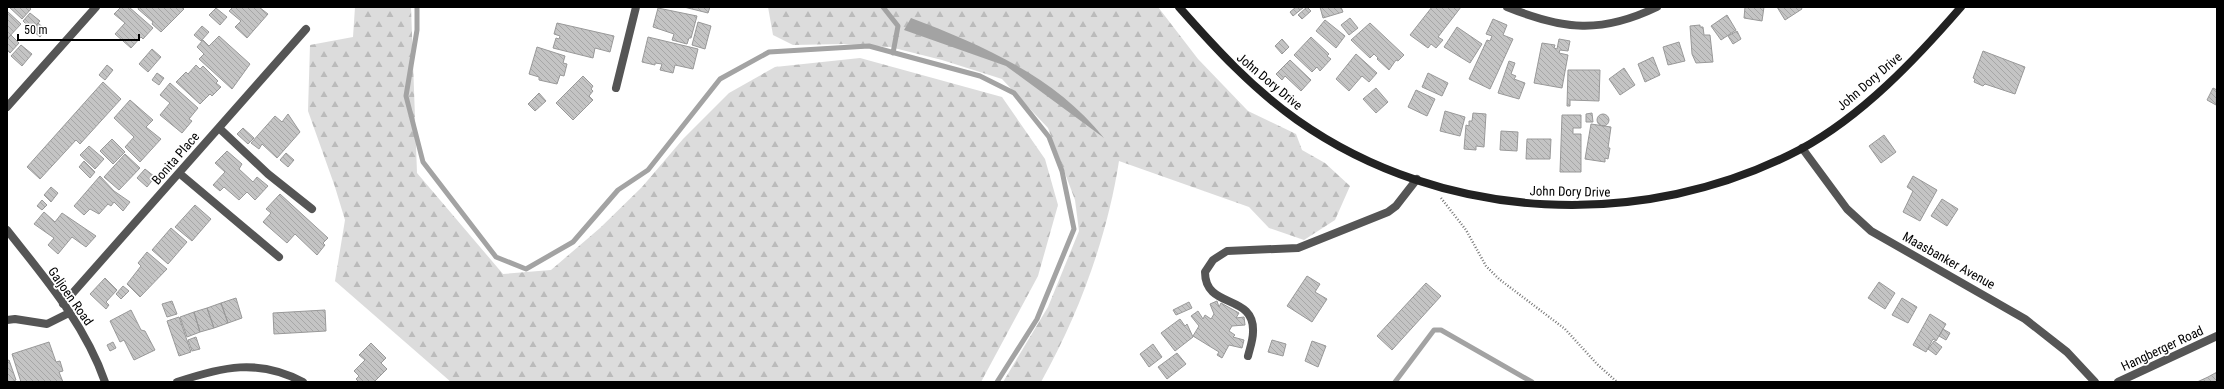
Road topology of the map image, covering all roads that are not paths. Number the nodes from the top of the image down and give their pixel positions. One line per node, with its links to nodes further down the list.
1 (96, 7): 9 (street)
2 (636, 7): 8 (street)
3 (1179, 7): 13 (street, John Dory Drive)
4 (1507, 7): 5 (street)
5 (1657, 7)
6 (1961, 7): 11 (street, John Dory Drive)
7 (306, 29): 10 (street, Bonita Place)
8 (616, 88)
9 (7, 108)
10 (218, 128): 12 (street, Bonita Place); 14 (street)
11 (1802, 148): 13 (street, John Dory Drive); 25 (street, Maasbanker Avenue)
12 (179, 173): 16 (street); 17 (street, Bonita Place)
13 (1417, 179): 21 (street)
14 (312, 209)
15 (7, 230): 17 (street, Galjoen Road)
16 (279, 257)
17 (63, 304): 18 (street, Galjoen Road)
18 (69, 313): 19 (street); 22 (street, Galjoen Road)
19 (7, 320)
20 (2217, 336): 26 (street, Hangberger Road)
21 (1248, 356)
22 (105, 382)
23 (177, 382): 24 (street)
24 (303, 382)
25 (2095, 382)
26 (2118, 382)

